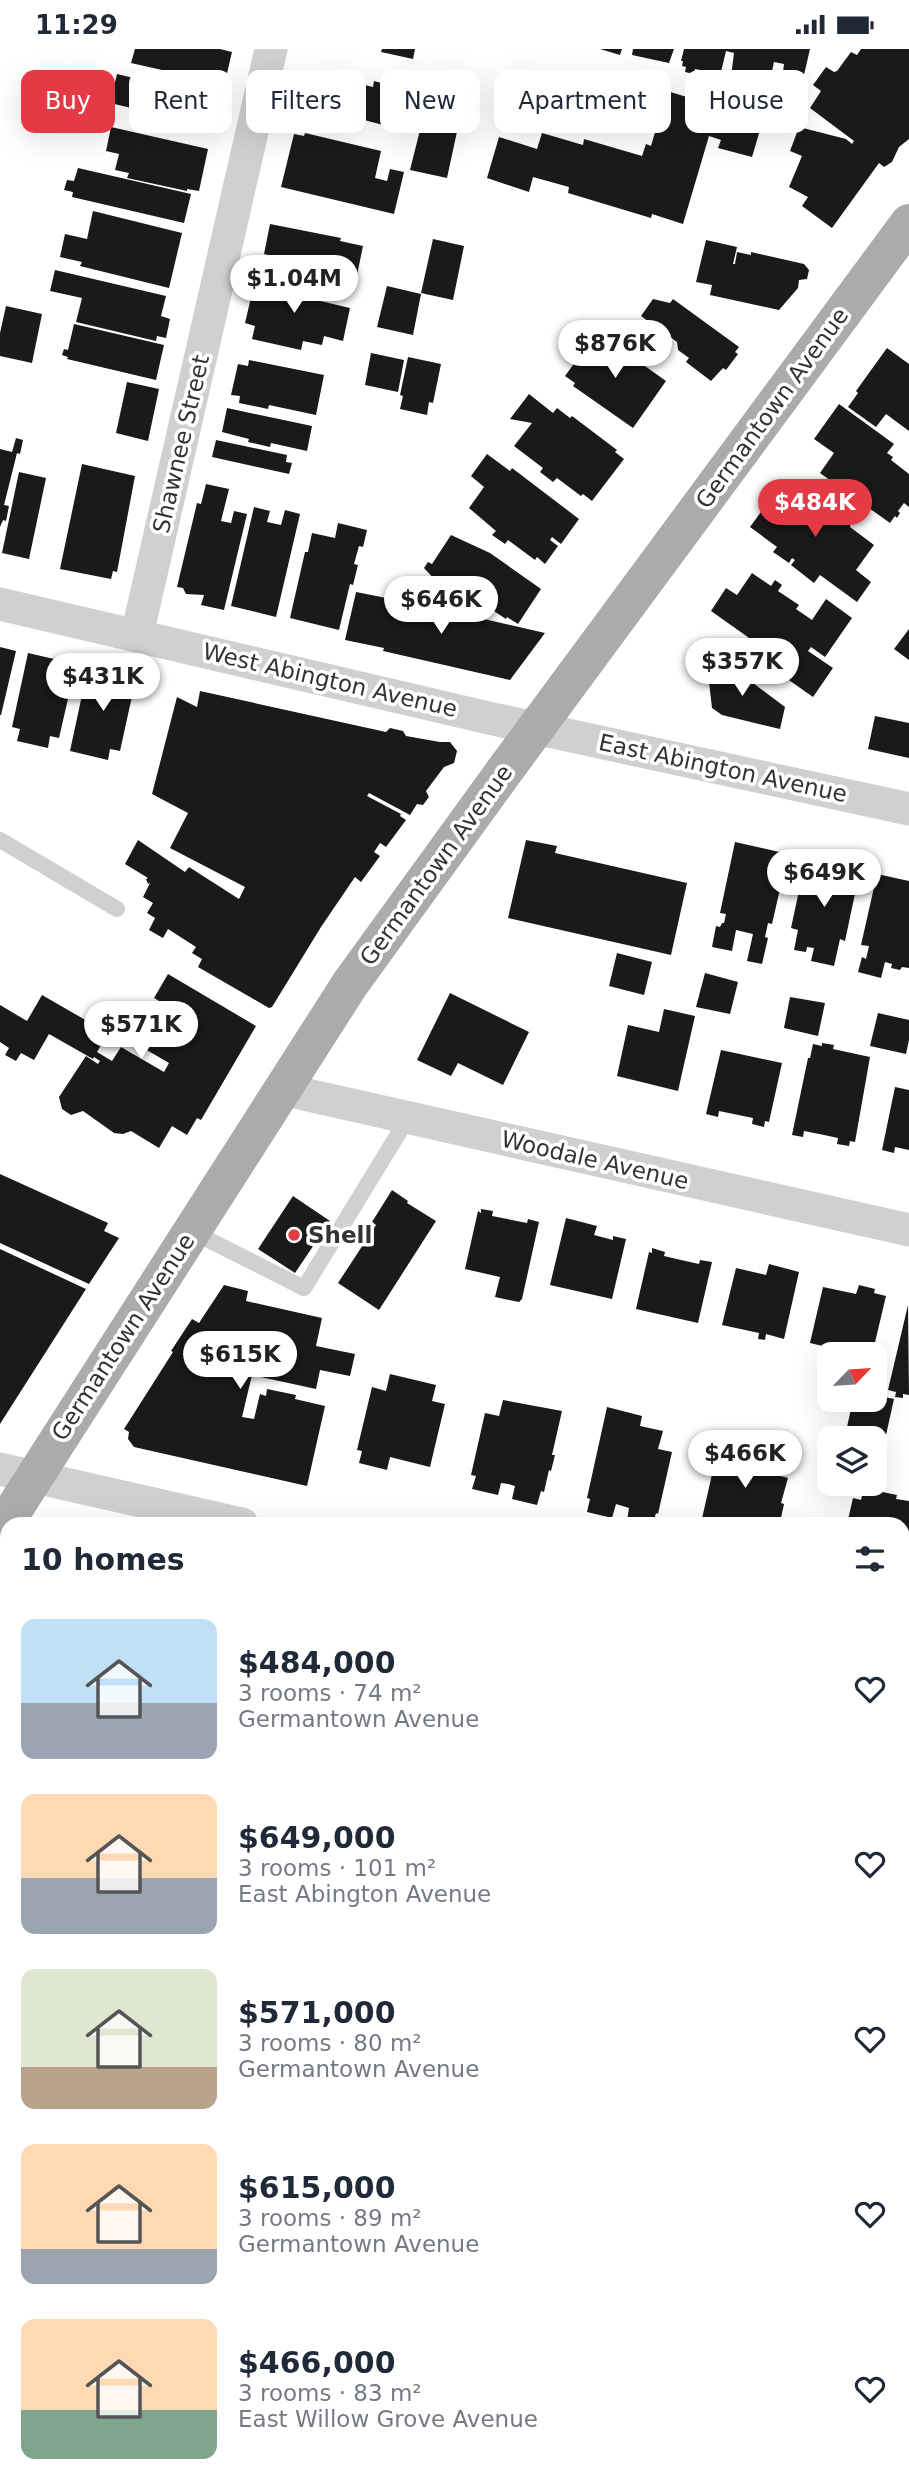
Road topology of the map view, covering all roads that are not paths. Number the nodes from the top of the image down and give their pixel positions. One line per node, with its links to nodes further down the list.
1 (271, 49): 4 (street, Shawnee Street)
2 (909, 223): 5 (main road, Germantown Avenue)
3 (0, 604): 4 (street, West Abington Avenue)
4 (137, 635): 5 (street, West Abington Avenue)
5 (536, 727): 6 (street, East Abington Avenue); 9 (main road, Germantown Avenue)
6 (909, 809)
7 (0, 840): 8 (lane)
8 (117, 909)
9 (281, 1089): 10 (street, Woodale Avenue); 12 (main road, Germantown Avenue)
10 (408, 1118): 11 (street, Woodale Avenue); 12 (lane)
11 (909, 1230)
12 (191, 1231): 13 (main road, Germantown Avenue)
13 (17, 1472): 14 (main road, Germantown Avenue); 15 (street)
14 (4, 1517)
15 (212, 1517)

